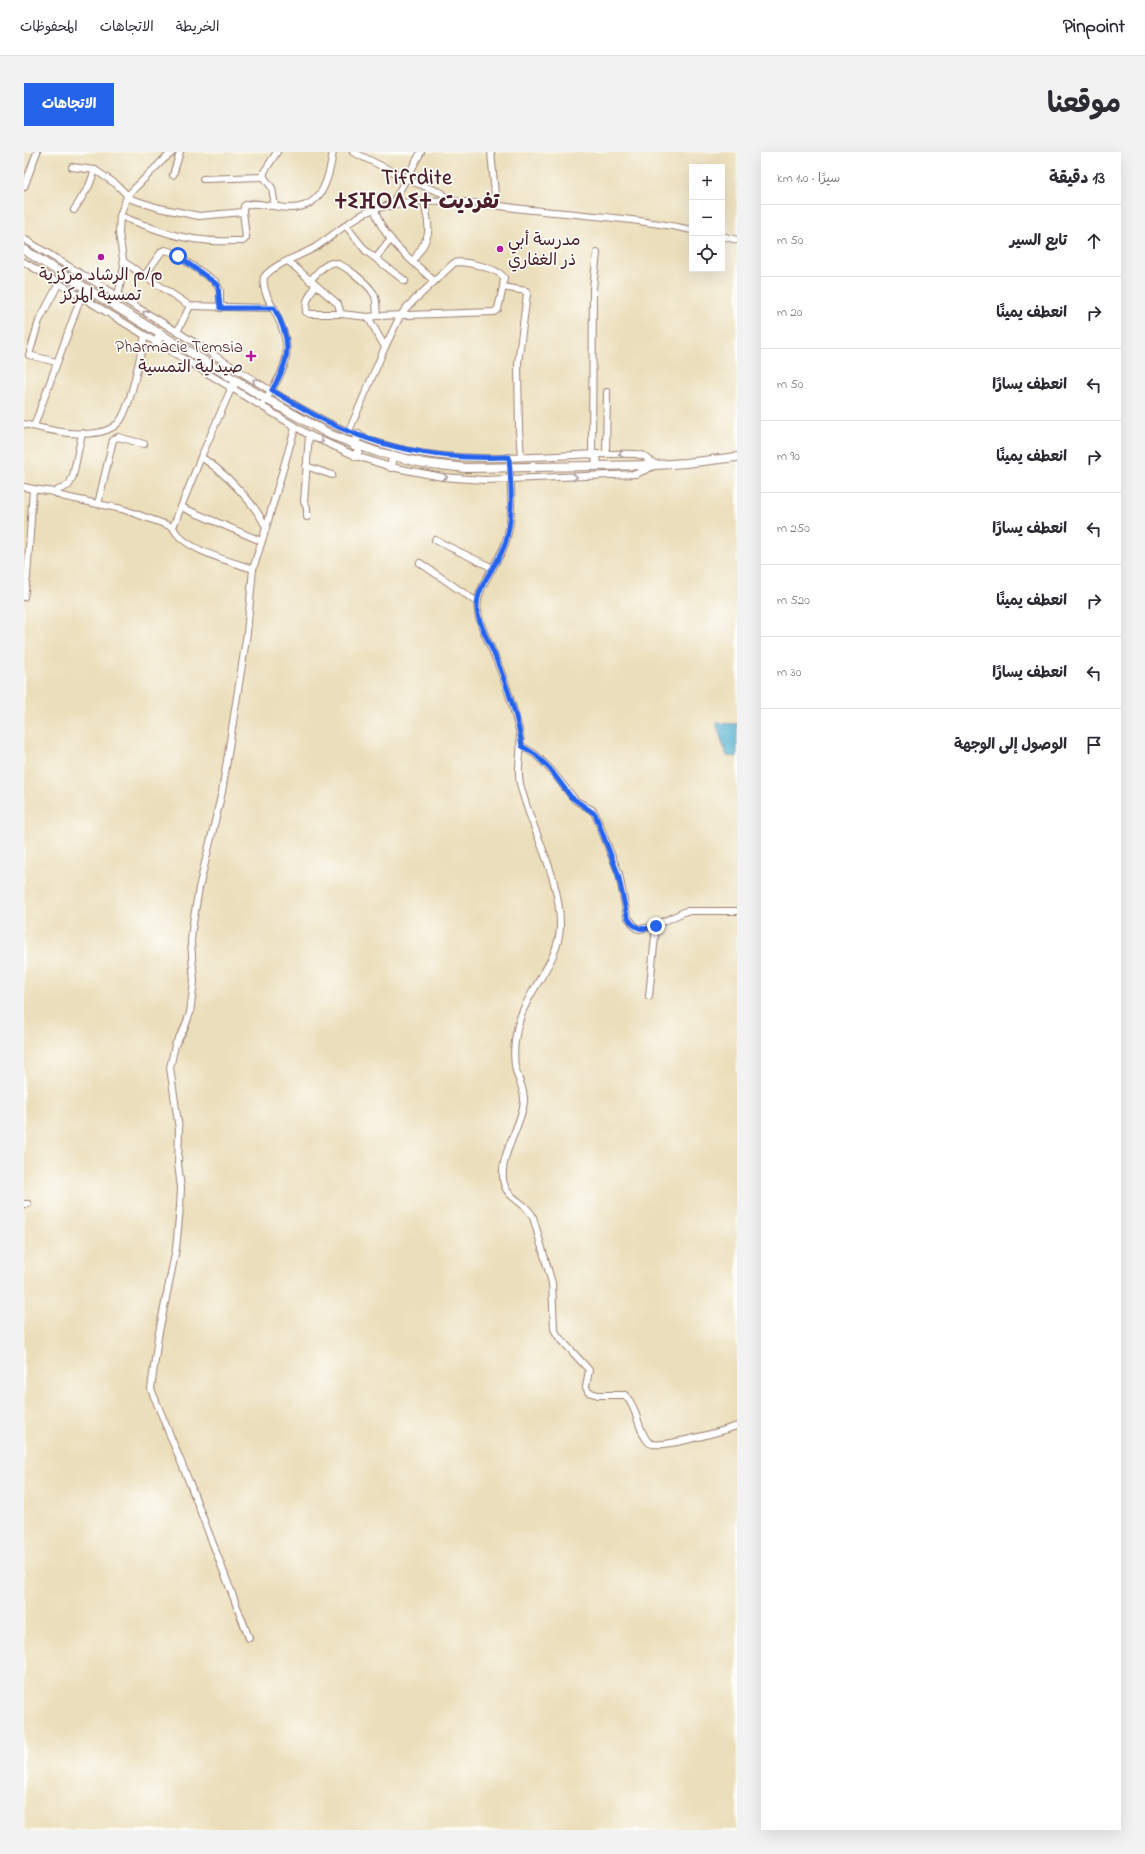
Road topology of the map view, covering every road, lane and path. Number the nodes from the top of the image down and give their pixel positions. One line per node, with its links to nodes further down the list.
1 (37, 152): 15 (street)
2 (173, 152): 16 (street)
3 (180, 152): 11 (street)
4 (277, 152): 12 (street)
5 (333, 152): 19 (street)
6 (353, 152): 13 (street)
7 (421, 152): 13 (street)
8 (491, 152): 21 (street)
9 (72, 167): 10 (street)
10 (95, 170): 16 (street); 23 (street)
11 (173, 175)
12 (264, 177): 14 (street); 19 (street)
13 (406, 177): 17 (street); 20 (street)
14 (203, 179)
15 (24, 185)
16 (127, 196): 24 (street); 25 (street)
17 (450, 201): 18 (street); 21 (street)
18 (424, 202): 20 (street); 36 (street)
19 (274, 206): 24 (street)
20 (391, 206): 22 (street)
21 (496, 206): 27 (street)
22 (375, 209): 26 (street); 29 (street)
23 (74, 210)
24 (243, 212): 25 (street)
25 (120, 216): 38 (street)
26 (346, 226): 34 (street); 35 (street)
27 (689, 229)
28 (725, 237): 31 (street)
29 (391, 238): 34 (street); 36 (street)
30 (24, 239): 46 (street)
31 (737, 240)
32 (24, 250): 45 (main road)
33 (597, 253): 79 (street)
34 (376, 258): 40 (street)
35 (288, 261): 42 (street); 51 (street)
36 (413, 261): 41 (street)
37 (24, 262): 43 (street)
38 (124, 262): 39 (street); 46 (street)
39 (145, 276): 49 (street); 50 (street)
40 (405, 281)
41 (434, 281): 44 (street); 54 (street)
42 (312, 283): 52 (street); 52 (street); 53 (street)
43 (59, 284): 47 (street); 61 (street)
44 (503, 287): 54 (street); 81 (street)
45 (85, 288): 47 (main road); 48 (main road)
46 (118, 296): 48 (street); 56 (street, one-way to 46)
47 (81, 297): 58 (street); 62 (street)
48 (116, 306): 57 (main road)
49 (190, 306): 50 (street); 56 (street)
50 (220, 308): 51 (street)
51 (274, 308): 65 (street)
52 (341, 314): 55 (street)
53 (377, 316): 54 (street); 55 (street)
54 (400, 316): 60 (street)
55 (368, 317): 60 (street)
56 (177, 332): 65 (street, one-way to 56)
57 (161, 334): 59 (main road); 63 (main road)
58 (145, 336): 59 (street); 73 (street)
59 (156, 343): 64 (street)
60 (385, 347): 72 (street)
61 (26, 354): 62 (street)
62 (56, 362): 70 (street)
63 (236, 381): 64 (main road); 67 (main road)
64 (232, 389): 68 (street); 82 (street)
65 (272, 390): 67 (street); 72 (street)
66 (606, 392): 78 (street)
67 (266, 399): 68 (street); 77 (main road)
68 (261, 407): 71 (street)
69 (24, 424): 70 (street)
70 (34, 426): 73 (street)
71 (295, 428): 75 (street); 100 (street)
72 (350, 432): 74 (street)
73 (82, 433): 95 (street)
74 (358, 435): 77 (main road); 84 (street)
75 (309, 436): 80 (street, one-way to 80); 87 (street)
76 (144, 444): 96 (street)
77 (357, 445): 80 (main road); 83 (main road)
78 (606, 454): 79 (street); 86 (street, one-way to 78)
79 (594, 455): 81 (street); 88 (main road)
80 (356, 456): 89 (street)
81 (521, 456): 84 (street)
82 (201, 457): 97 (street); 100 (street)
83 (393, 457): 89 (main road); 90 (main road)
84 (509, 457): 90 (street)
85 (737, 457): 86 (main road)
86 (656, 465): 88 (main road); 92 (street, one-way to 86)
87 (306, 466): 91 (street); 98 (street)
88 (597, 466): 90 (main road)
89 (391, 467): 92 (street, one-way to 92)
90 (510, 468): 92 (street)
91 (332, 475)
92 (510, 479): 104 (street)
93 (24, 487): 94 (street)
94 (33, 489): 95 (street); 106 (street)
95 (54, 492): 96 (street)
96 (98, 504): 99 (street)
97 (181, 507): 99 (street); 102 (street)
98 (308, 517)
99 (173, 527): 105 (street)
100 (266, 528): 102 (street)
101 (435, 540): 104 (street)
102 (262, 541): 105 (street)
103 (420, 563): 108 (street)
104 (493, 568): 108 (street)
105 (253, 569): 114 (street)
106 (26, 576): 107 (street)
107 (24, 597)
108 (477, 602): 109 (street)
109 (522, 746): 111 (street); 113 (street)
110 (737, 911): 111 (street)
111 (656, 926): 112 (street)
112 (649, 996)
113 (737, 1426)
114 (249, 1638)

